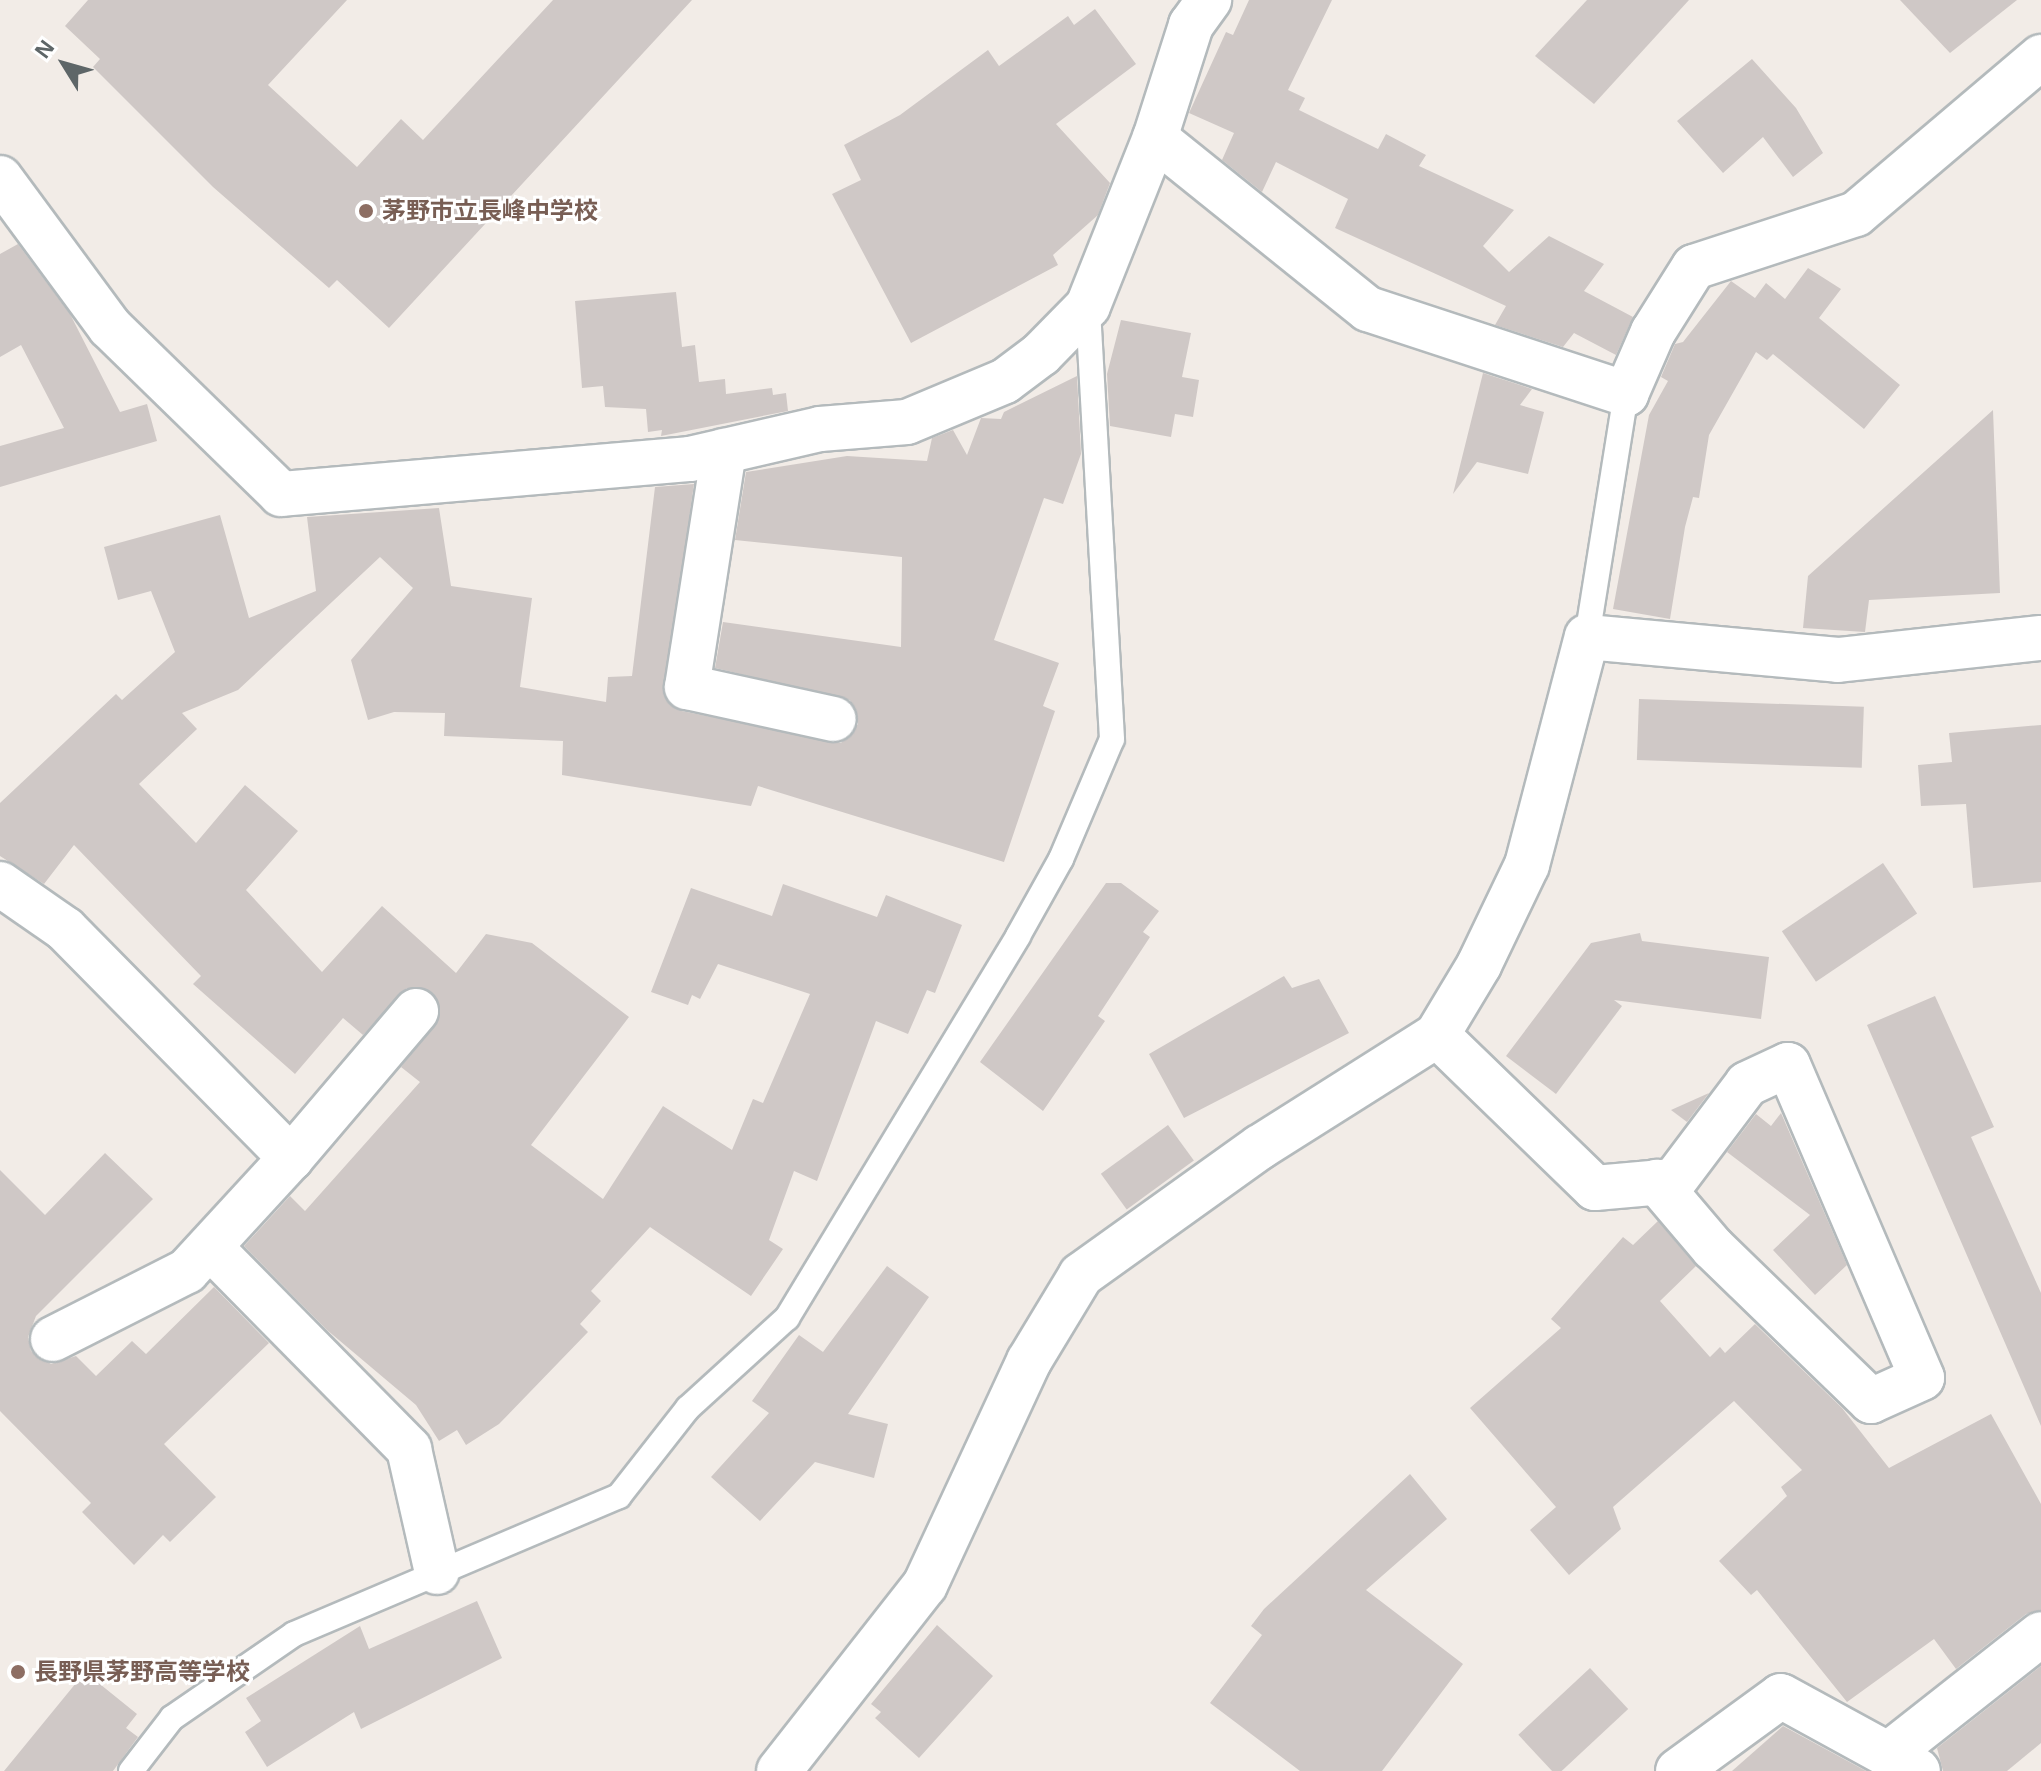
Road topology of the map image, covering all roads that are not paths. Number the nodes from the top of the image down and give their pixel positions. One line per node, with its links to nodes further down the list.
1 (1209, 0): 3 (street)
2 (2041, 57): 6 (street)
3 (1155, 138): 5 (street); 6 (street)
4 (0, 178): 7 (street)
5 (1088, 306): 7 (street); 18 (lane)
6 (1626, 394): 8 (lane)
7 (724, 451): 10 (street)
8 (1587, 637): 9 (street); 13 (street)
9 (2041, 638)
10 (834, 719)
11 (0, 884): 14 (street)
12 (416, 1011): 14 (street)
13 (1437, 1035): 15 (street); 22 (street)
14 (291, 1158): 16 (street)
15 (1657, 1182): 15 (street)
16 (212, 1249): 17 (street); 18 (street)
17 (53, 1339)
18 (437, 1572): 21 (lane)
19 (2041, 1634): 20 (street)
20 (1904, 1762): 23 (street)
21 (131, 1771)
22 (779, 1771)
23 (1678, 1771)

